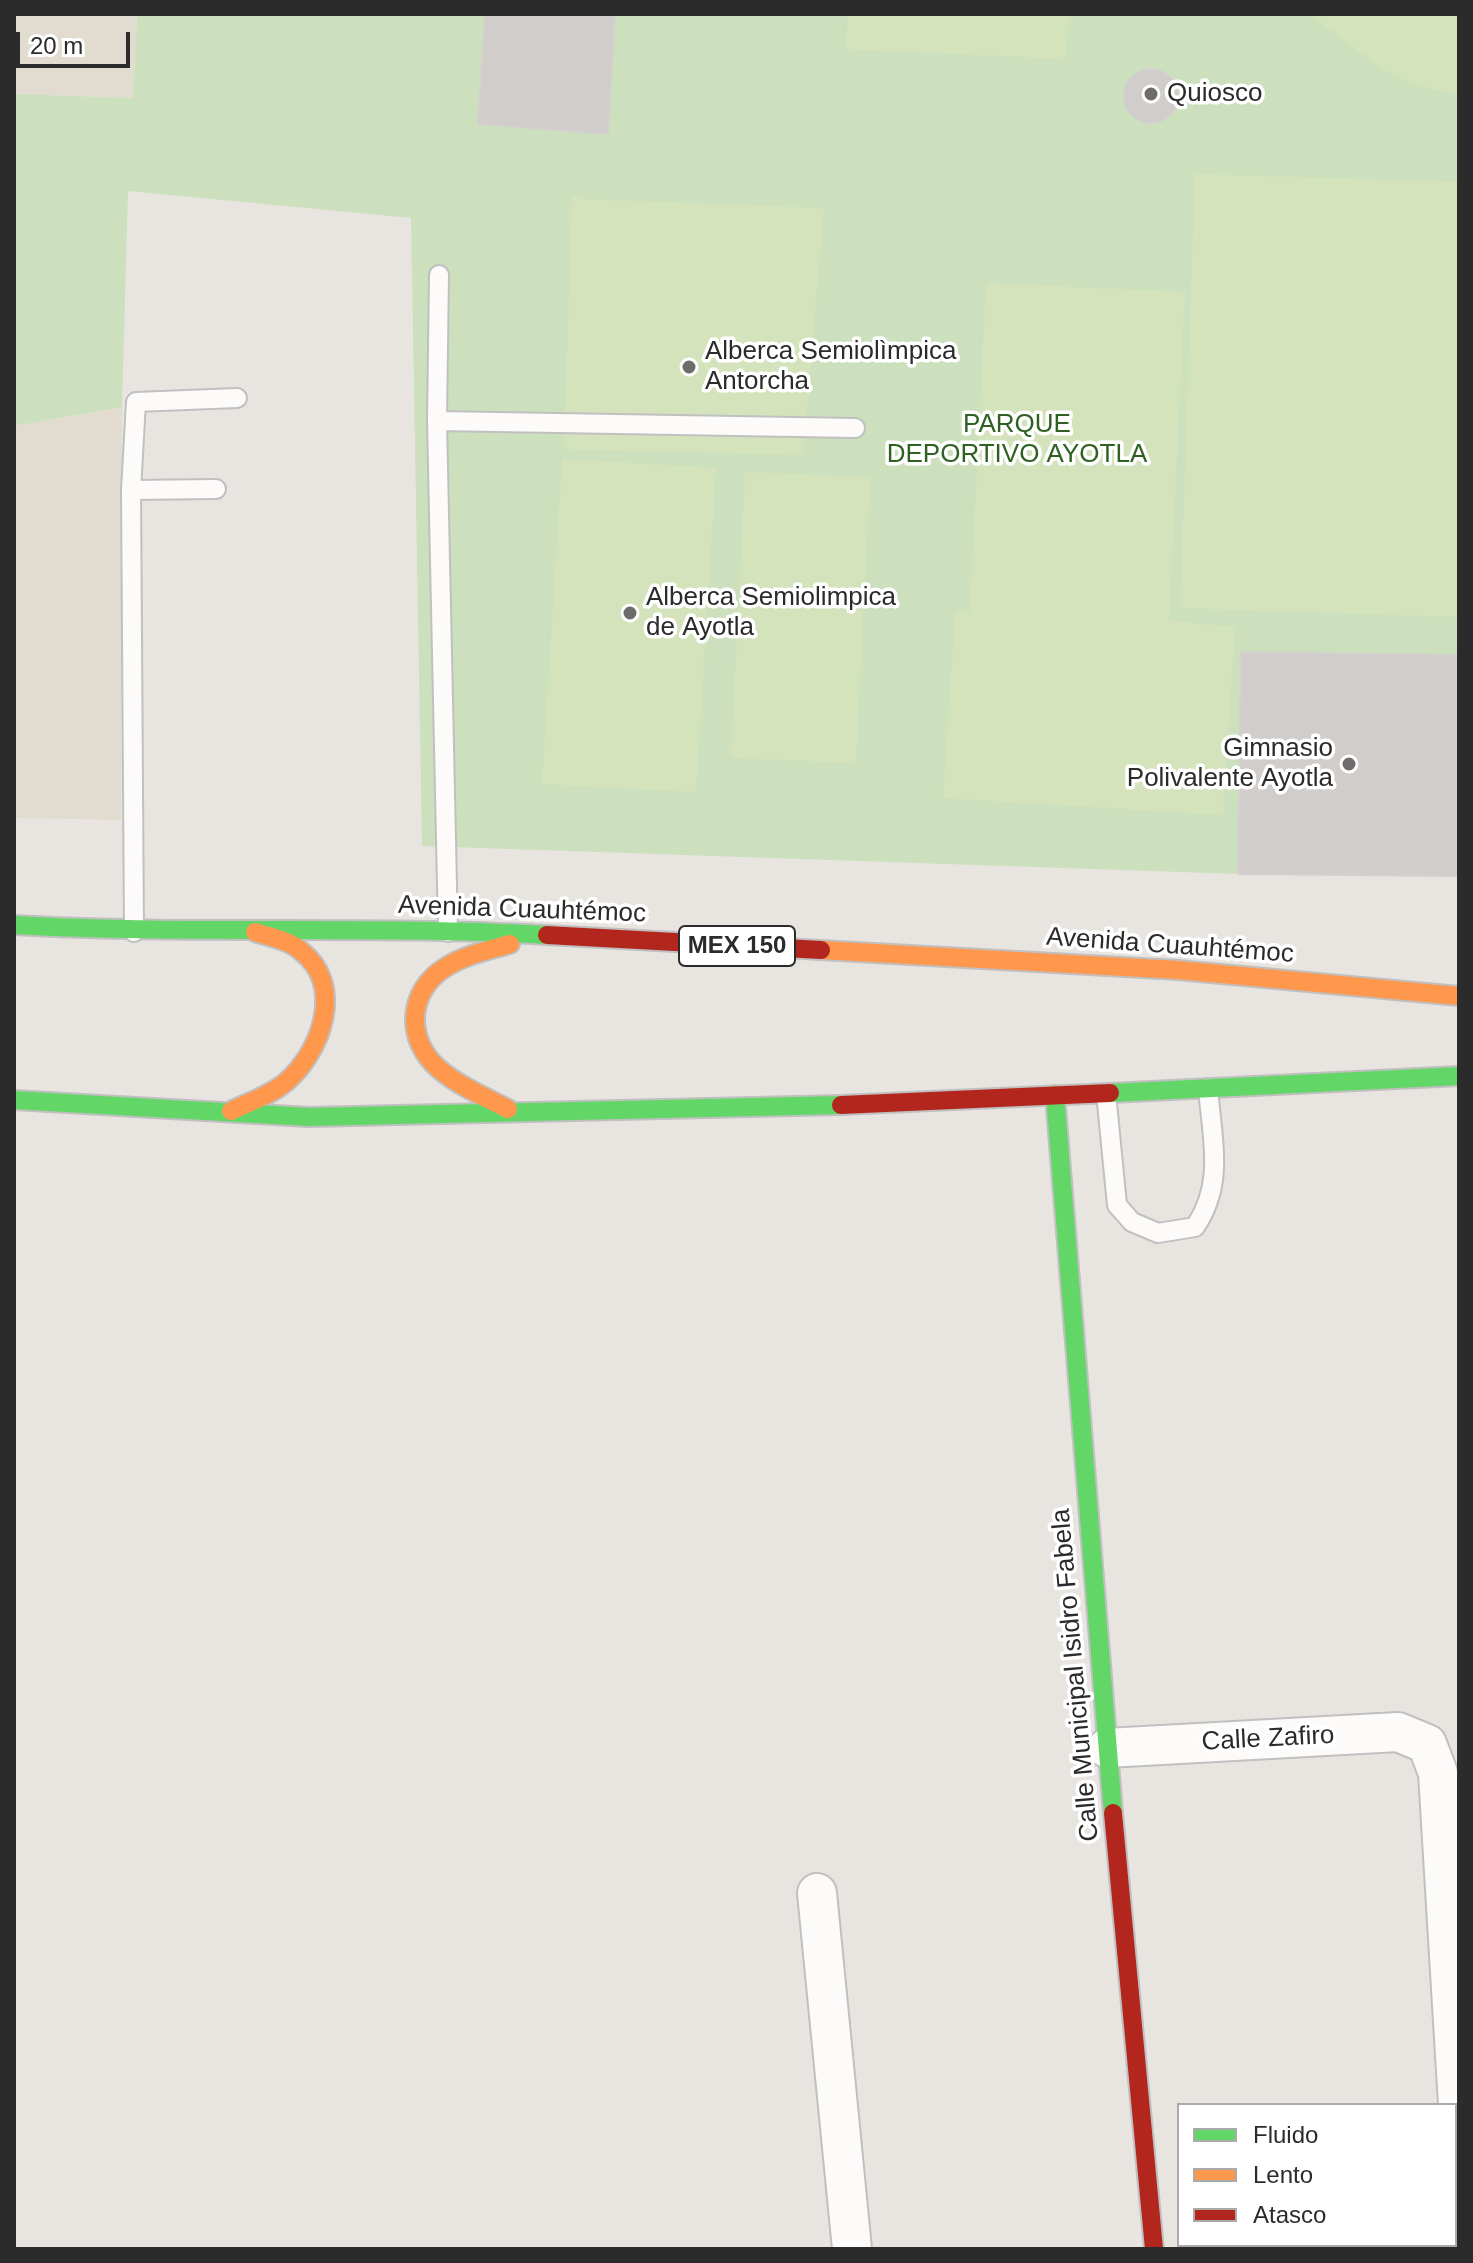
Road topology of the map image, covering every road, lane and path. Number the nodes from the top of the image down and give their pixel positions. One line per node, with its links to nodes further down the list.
1 (439, 275): 3 (lane)
2 (237, 398): 6 (lane)
3 (437, 421): 4 (lane); 10 (lane)
4 (855, 428)
5 (216, 489): 6 (lane)
6 (131, 490): 9 (lane)
7 (14, 925): 9 (main road, Avenida Cuauhtémoc / MEX 150)
8 (246, 928): 9 (main road, Avenida Cuauhtémoc / MEX 150); 10 (main road, Avenida Cuauhtémoc / MEX 150); 18 (main road)
9 (134, 932)
10 (448, 932): 11 (main road, Avenida Cuauhtémoc / MEX 150)
11 (538, 934): 12 (main road, Avenida Cuauhtémoc / MEX 150); 19 (main road)
12 (1459, 996)
13 (1459, 1076): 14 (main road)
14 (1208, 1088): 15 (main road); 15 (lane)
15 (1106, 1093): 16 (main road)
16 (1055, 1095): 19 (main road); 20 (main road, Calle Municipal Isidro Fabela)
17 (14, 1100): 18 (main road)
18 (229, 1112): 19 (main road)
19 (515, 1112)
20 (1107, 1748): 22 (street, Calle Zafiro); 24 (main road, Calle Municipal Isidro Fabela)
21 (817, 1893): 23 (street)
22 (1459, 2121)
23 (852, 2249)
24 (1154, 2249)

